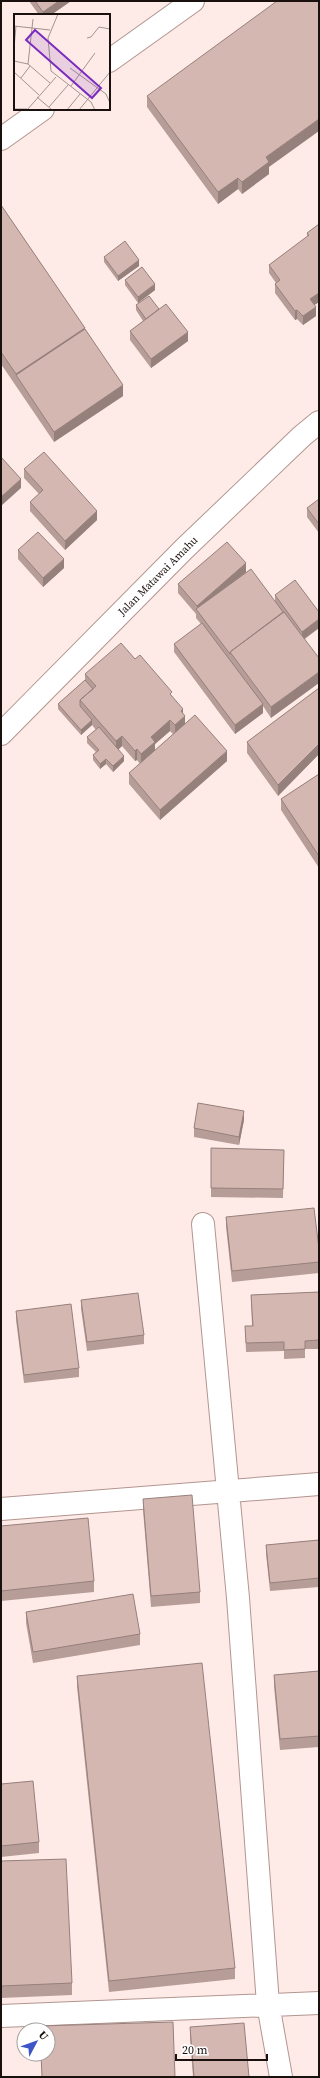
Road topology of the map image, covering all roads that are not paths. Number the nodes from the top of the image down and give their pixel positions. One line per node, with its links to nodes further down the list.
1 (193, 1): 2 (main road)
2 (110, 61)
3 (42, 110): 4 (main road)
4 (1, 139)
5 (319, 422): 6 (main road, Jalan Matawai Amahu)
6 (1, 734)
7 (203, 1224): 9 (main road)
8 (319, 1484): 9 (main road)
9 (229, 1492): 10 (main road); 12 (main road)
10 (1, 1509)
11 (319, 2003): 12 (main road)
12 (268, 2004): 13 (main road); 14 (main road)
13 (1, 2016)
14 (281, 2077)

